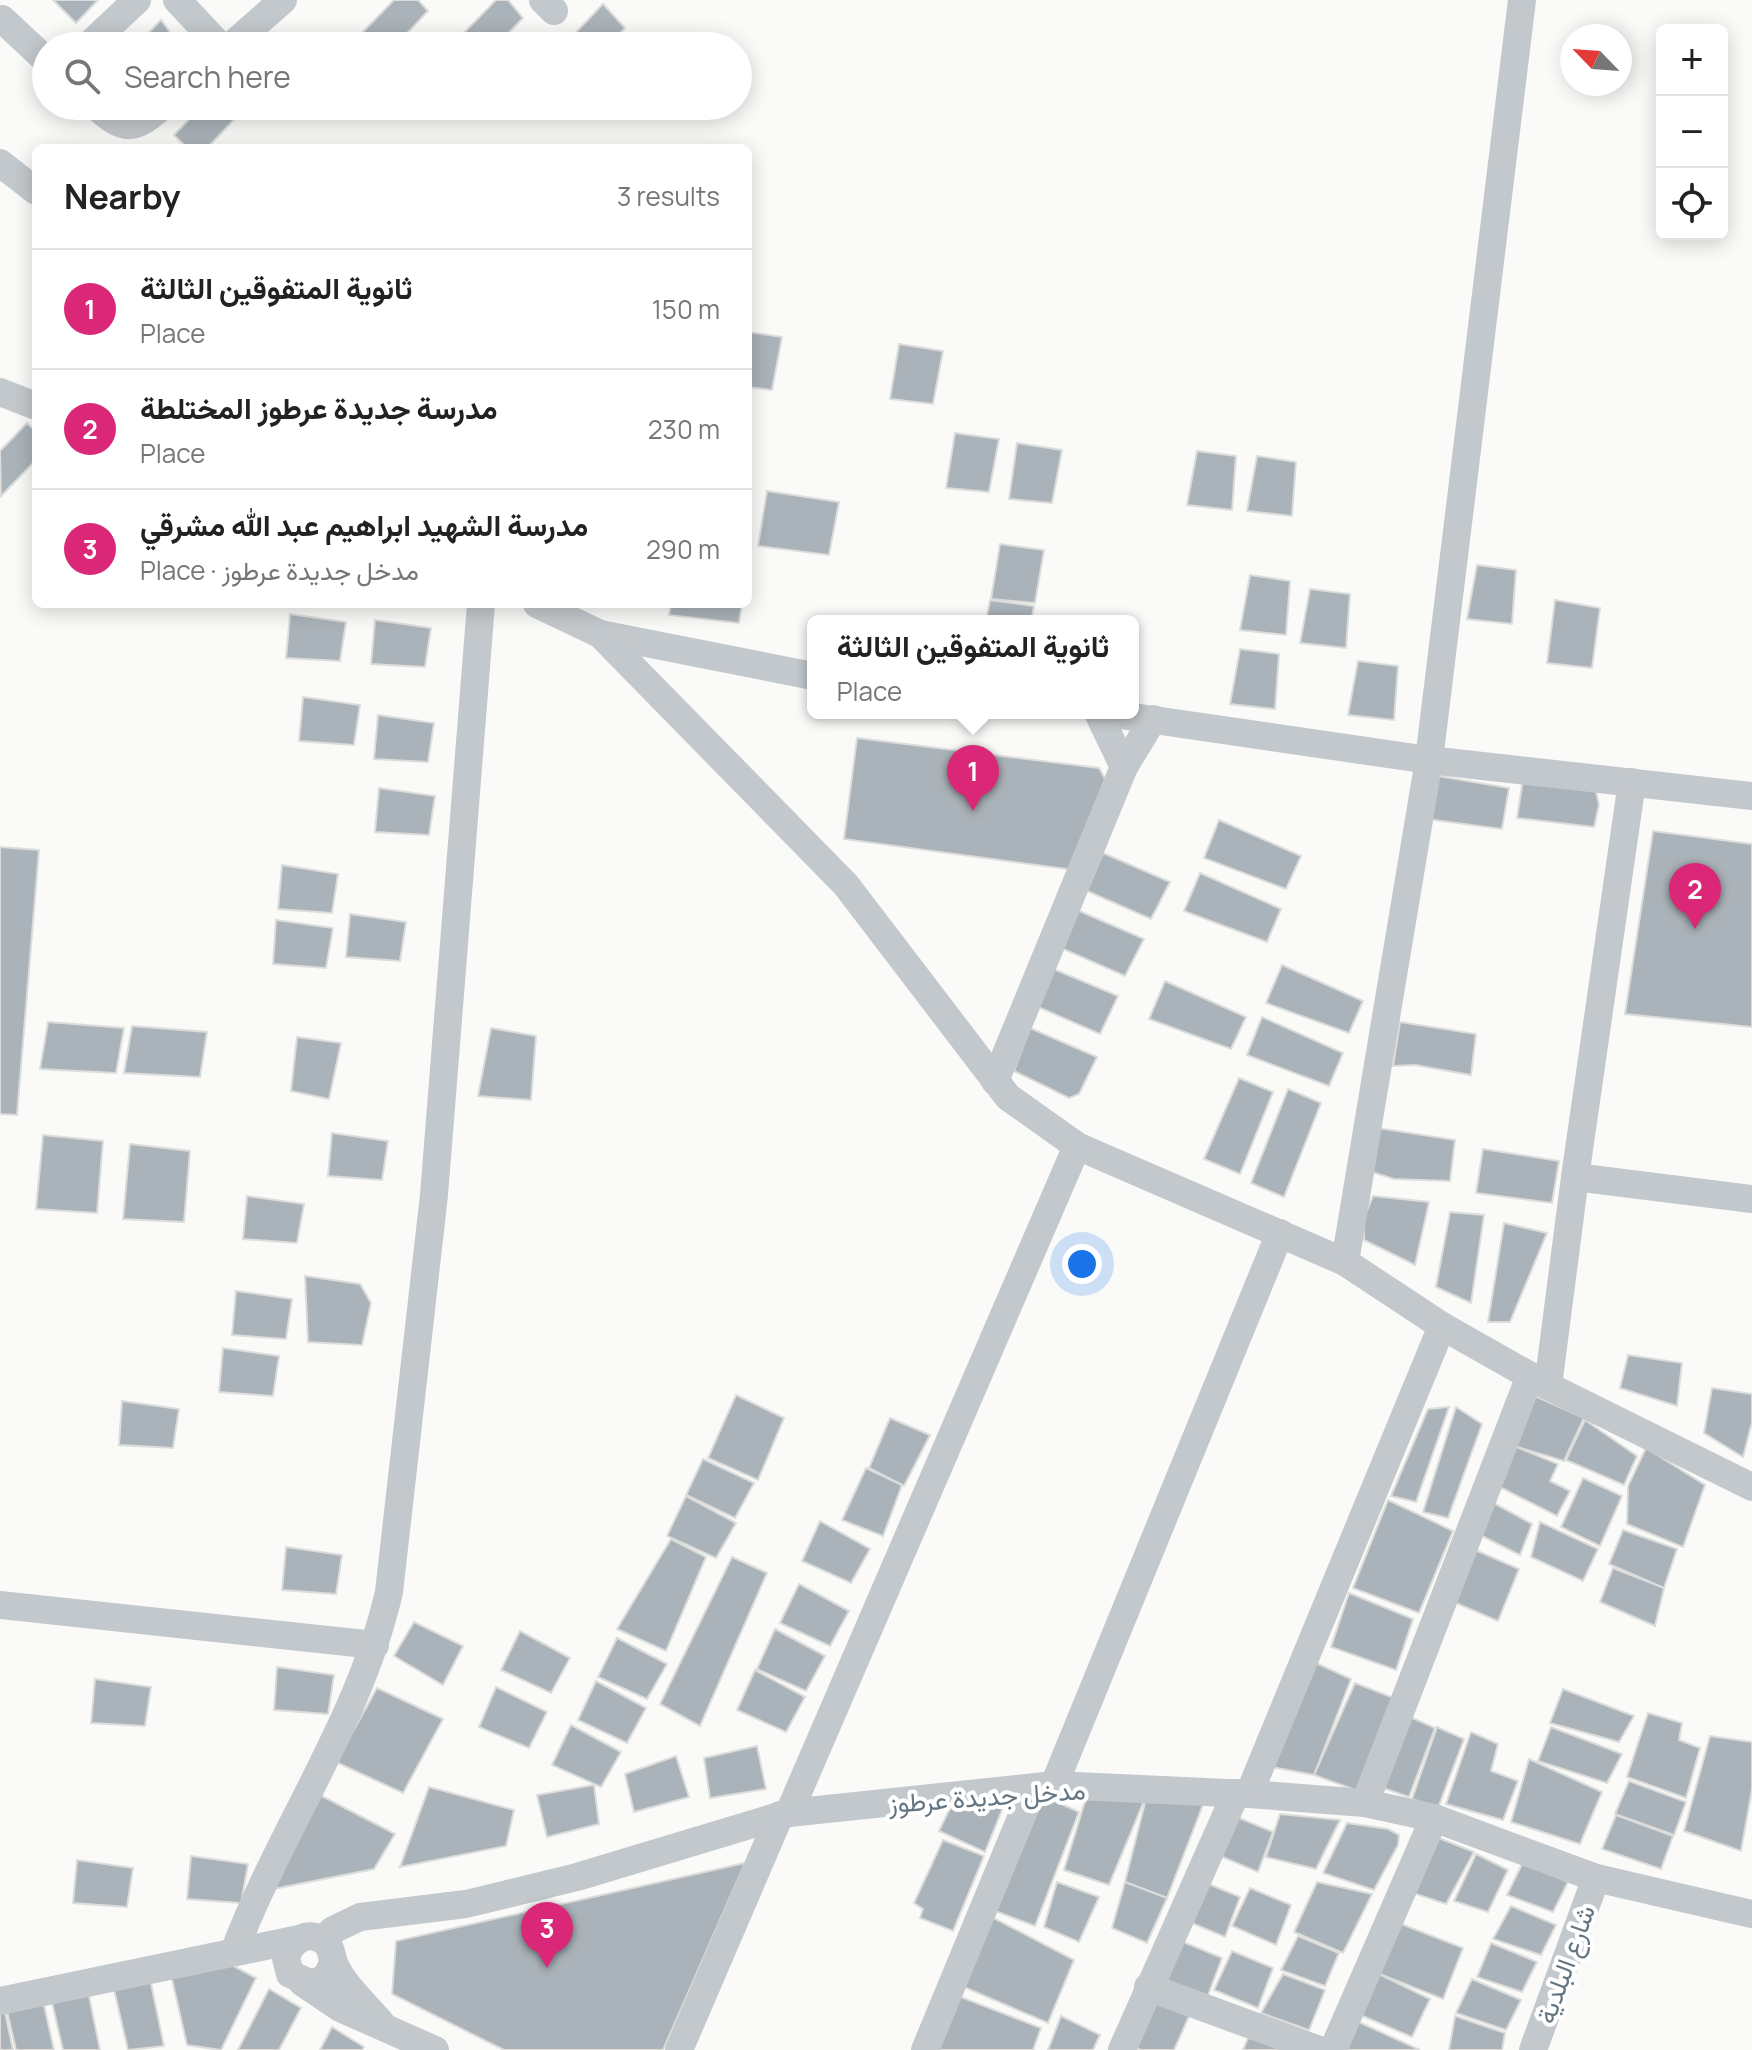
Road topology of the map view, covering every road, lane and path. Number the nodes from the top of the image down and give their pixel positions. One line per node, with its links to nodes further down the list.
1 (137, 0): 6 (street)
2 (177, 0): 7 (street)
3 (283, 0): 8 (street)
4 (1522, 0): 23 (street)
5 (6, 13): 9 (street)
6 (103, 32)
7 (207, 32)
8 (247, 32)
9 (32, 44)
10 (111, 120): 11 (street)
11 (146, 120)
12 (0, 163): 13 (street)
13 (32, 188)
14 (0, 392): 15 (street)
15 (32, 404)
16 (481, 608): 37 (street)
17 (545, 608): 18 (street)
18 (600, 634): 19 (street); 27 (street)
19 (807, 675)
20 (1139, 717): 22 (street)
21 (1101, 719): 24 (street)
22 (1153, 719): 23 (street); 24 (street)
23 (1429, 760): 25 (street); 32 (street)
24 (1124, 767): 27 (street)
25 (1632, 782): 26 (street); 29 (street)
26 (1752, 796)
27 (995, 1081): 28 (street)
28 (1077, 1146): 31 (street); 41 (street)
29 (1575, 1177): 30 (street); 34 (street)
30 (1752, 1199)
31 (1280, 1233): 32 (street); 38 (street)
32 (1345, 1262): 33 (street)
33 (1442, 1326): 34 (street); 39 (street)
34 (1539, 1381): 35 (street); 40 (street)
35 (1752, 1487)
36 (0, 1605): 37 (street)
37 (375, 1645): 46 (street)
38 (1044, 1787): 39 (street, مدخل جديدة عرطوز); 41 (street, مدخل جديدة عرطوز); 53 (street)
39 (1243, 1794): 40 (street, مدخل جديدة عرطوز); 48 (street)
40 (1365, 1803): 42 (street, مدخل جديدة عرطوز)
41 (785, 1814): 45 (street, مدخل جديدة عرطوز); 52 (street)
42 (1434, 1818): 43 (street, مدخل جديدة عرطوز); 56 (street)
43 (1596, 1878): 44 (street, مدخل جديدة عرطوز); 57 (street, شارع البلدية)
44 (1752, 1914)
45 (319, 1947): 46 (street); 47 (street, مدخل جديدة عرطوز); 47 (street); 50 (street)
46 (234, 1952): 47 (street); 49 (street)
47 (300, 1982): 50 (street)
48 (1148, 1987): 54 (street); 55 (street)
49 (0, 2001)
50 (381, 2023): 51 (street)
51 (435, 2050)
52 (679, 2050)
53 (925, 2050)
54 (1122, 2050)
55 (1319, 2050)
56 (1333, 2050)
57 (1533, 2050)

